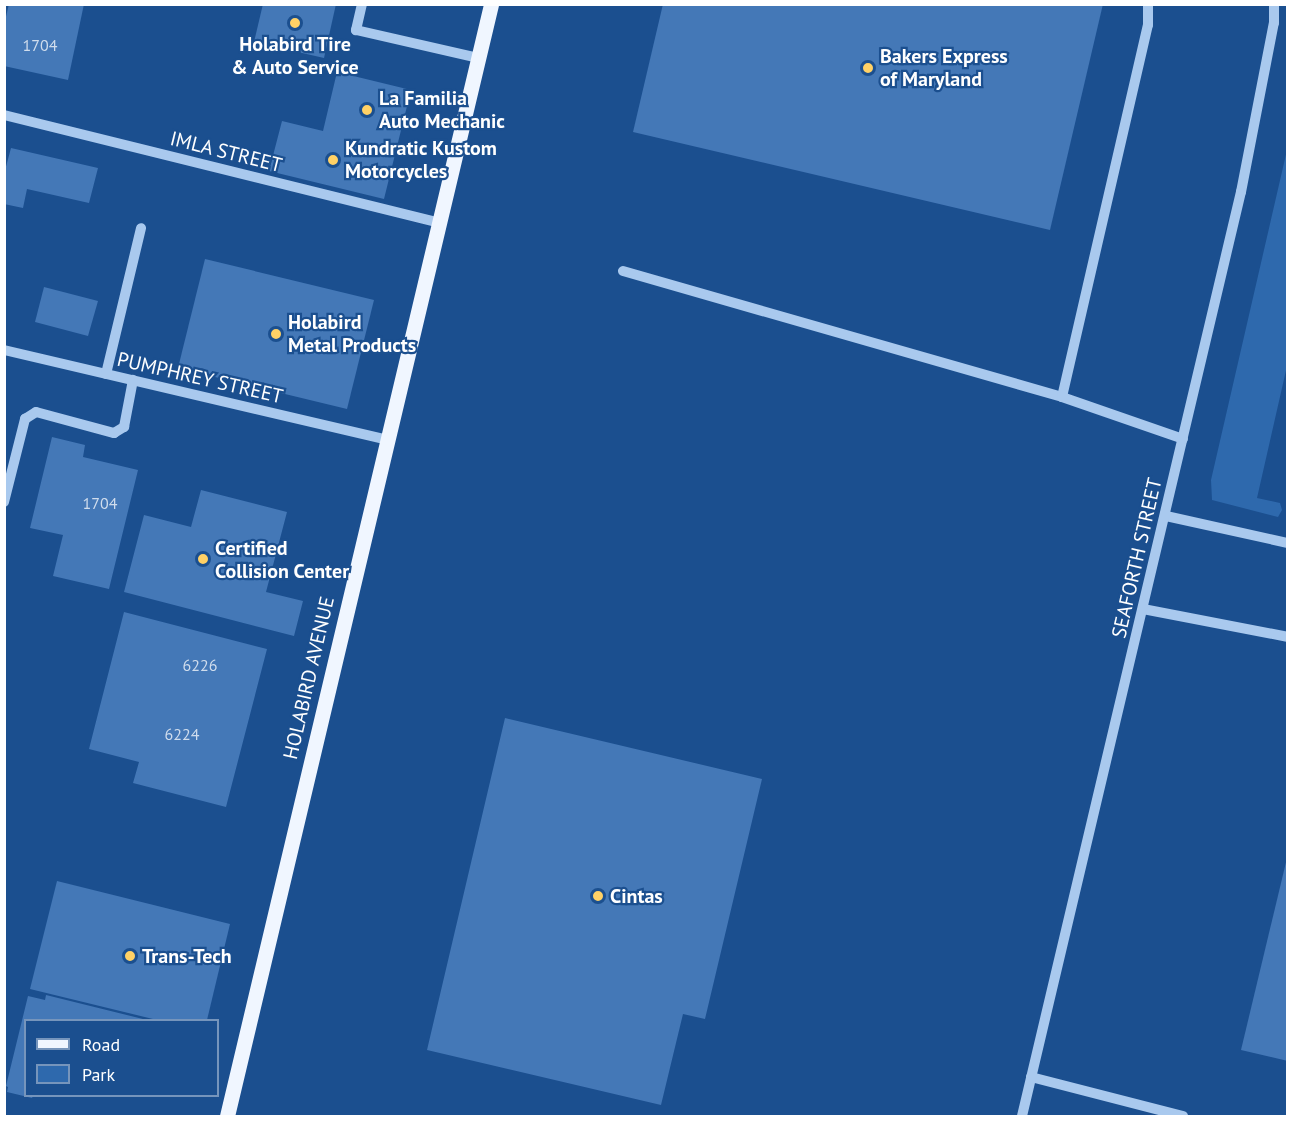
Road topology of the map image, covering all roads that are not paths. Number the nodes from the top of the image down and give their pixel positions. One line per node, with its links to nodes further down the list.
1 (362, 4): 5 (street)
2 (491, 4): 5 (main road, HOLABIRD AVENUE)
3 (1149, 4): 13 (street)
4 (1274, 4): 14 (street, SEAFORTH STREET)
5 (478, 58): 7 (main road, HOLABIRD AVENUE)
6 (4, 115): 7 (street, IMLA STREET)
7 (439, 224): 15 (main road, HOLABIRD AVENUE)
8 (141, 228): 11 (street)
9 (622, 272): 13 (street)
10 (4, 350): 11 (street, PUMPHREY STREET)
11 (106, 374): 12 (street, PUMPHREY STREET)
12 (133, 381): 15 (street, PUMPHREY STREET); 16 (street)
13 (1062, 398): 14 (street)
14 (1183, 439): 17 (street, SEAFORTH STREET)
15 (387, 440): 22 (main road, HOLABIRD AVENUE)
16 (4, 502)
17 (1166, 516): 18 (street); 19 (street, SEAFORTH STREET)
18 (1287, 543)
19 (1143, 609): 20 (street); 21 (street, SEAFORTH STREET)
20 (1287, 637)
21 (1031, 1077): 23 (street, SEAFORTH STREET); 24 (street)
22 (227, 1116)
23 (1022, 1116)
24 (1183, 1116)

